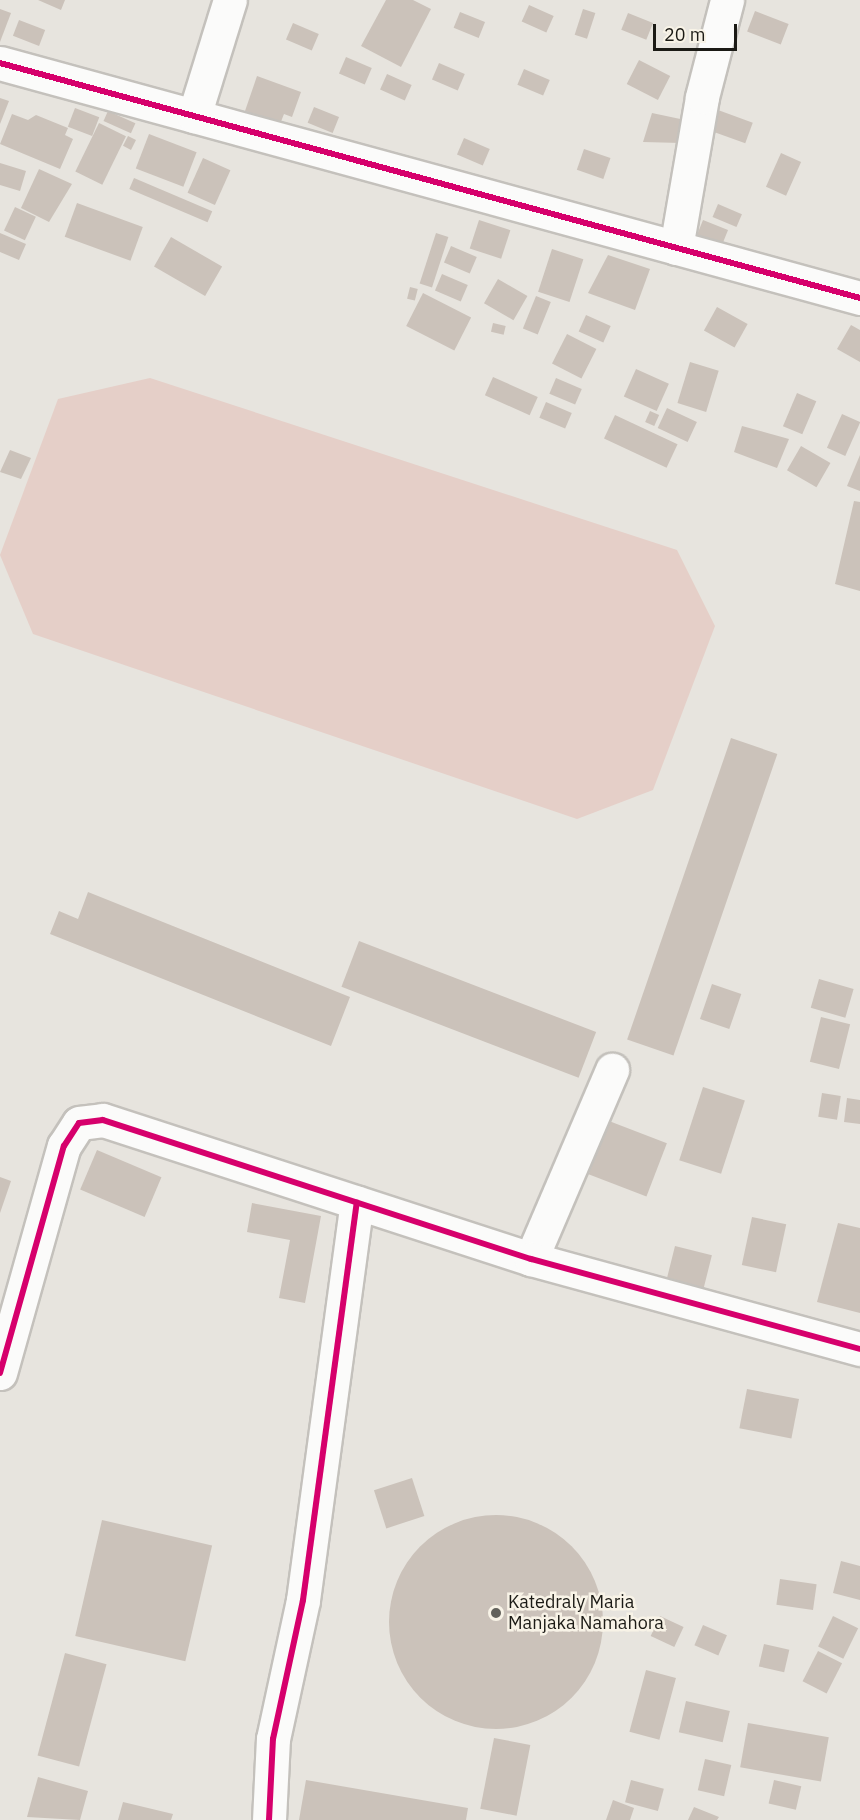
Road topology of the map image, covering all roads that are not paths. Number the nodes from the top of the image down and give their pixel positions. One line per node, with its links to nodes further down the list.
1 (230, 0): 4 (street)
2 (727, 0): 5 (street)
3 (0, 63): 4 (street)
4 (195, 116): 5 (street)
5 (676, 248): 6 (street)
6 (860, 298)
7 (612, 1070): 9 (street)
8 (357, 1203): 9 (street); 11 (street); 12 (street)
9 (531, 1259): 10 (street)
10 (860, 1349)
11 (0, 1373)
12 (269, 1820)

